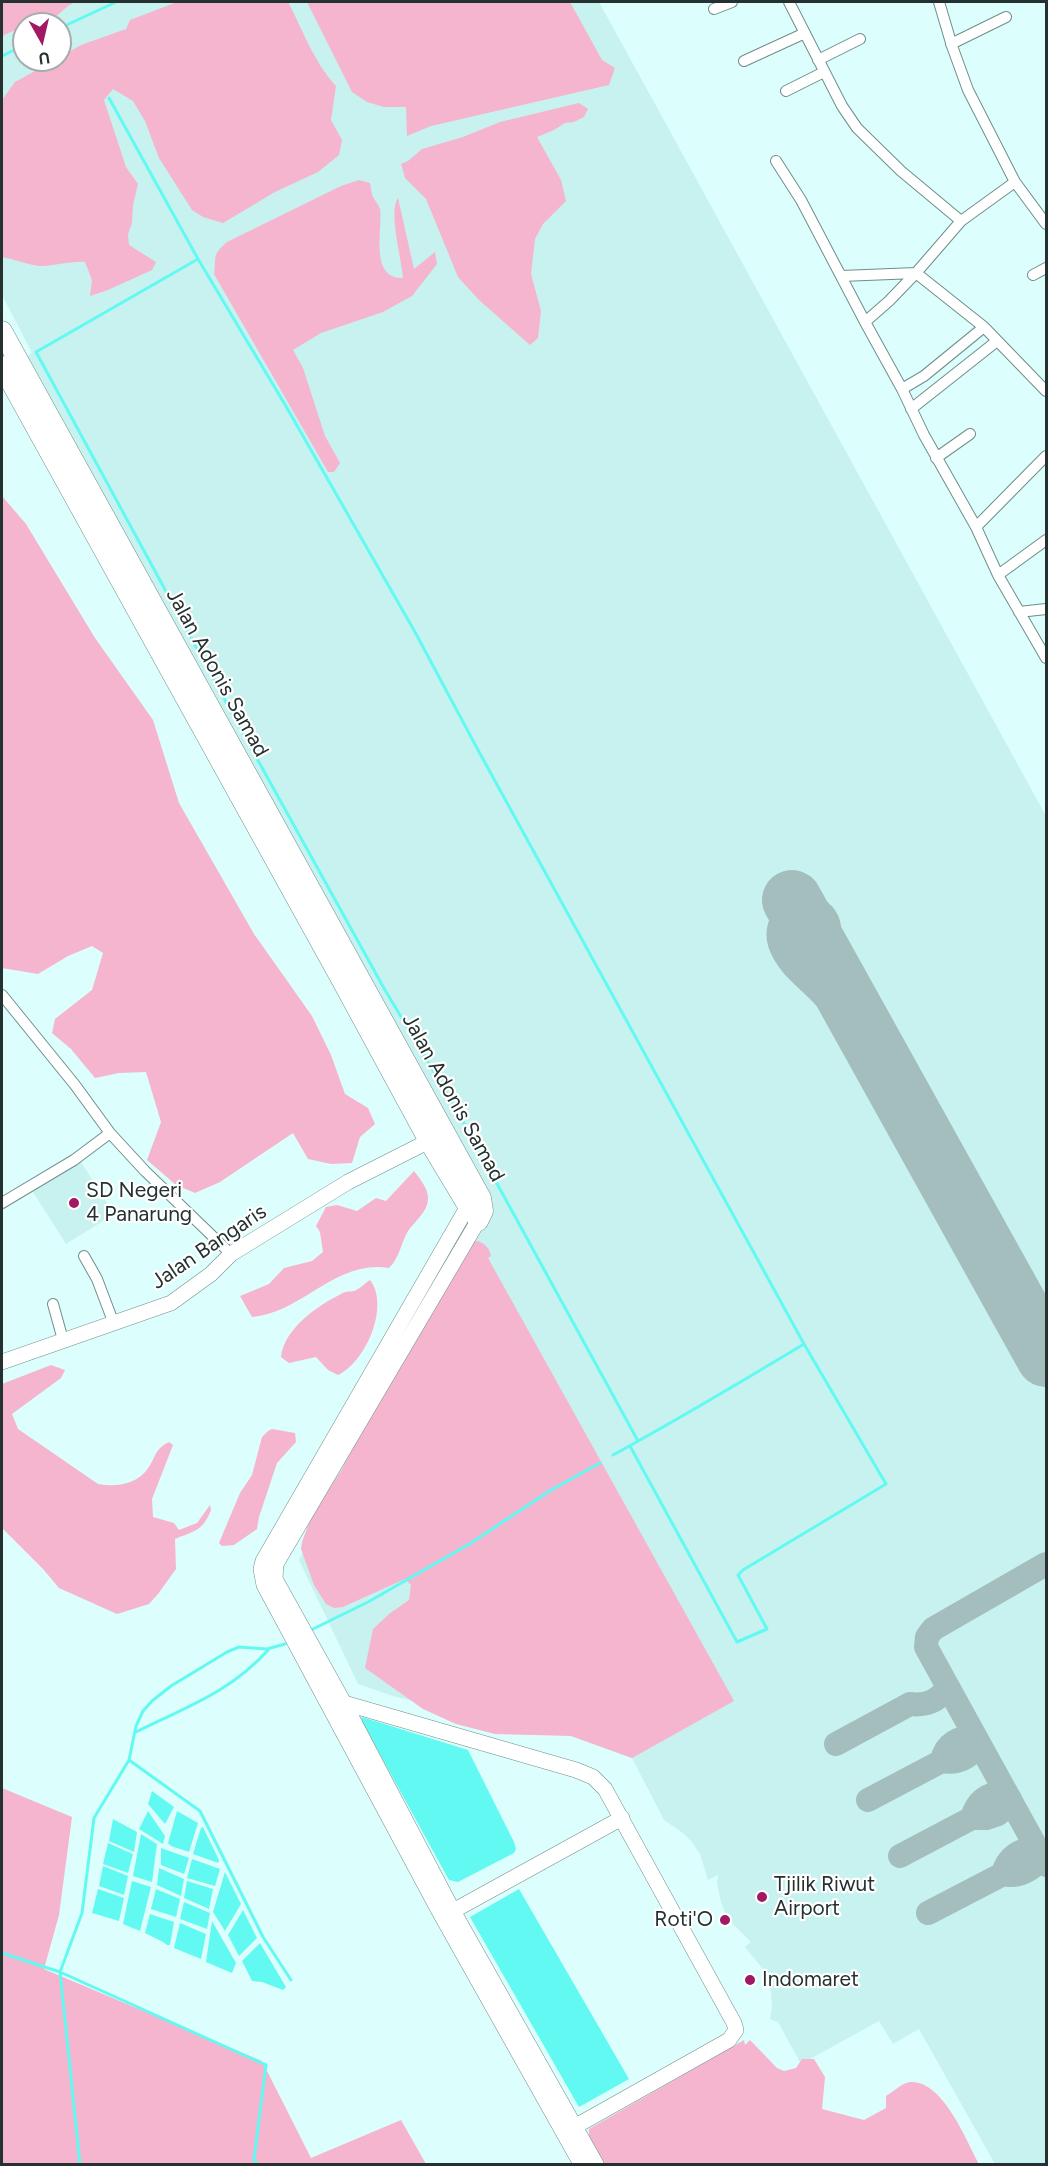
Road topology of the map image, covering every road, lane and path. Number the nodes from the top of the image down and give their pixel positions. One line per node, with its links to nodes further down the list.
1 (732, 2): 4 (street)
2 (789, 2): 6 (street)
3 (939, 2): 8 (street)
4 (714, 9)
5 (1006, 17): 8 (street)
6 (805, 33): 9 (street); 10 (street)
7 (860, 39): 9 (street)
8 (951, 44): 14 (street)
9 (819, 60): 11 (street)
10 (744, 61)
11 (824, 72): 12 (street); 15 (street)
12 (786, 91)
13 (776, 161): 20 (street)
14 (1016, 182): 15 (street); 16 (street)
15 (961, 221): 18 (street)
16 (1047, 224)
17 (1047, 268): 19 (street)
18 (916, 273): 20 (street); 21 (street); 22 (street)
19 (1033, 275)
20 (841, 276): 21 (street)
21 (865, 322): 26 (street)
22 (984, 327): 24 (street); 26 (street)
23 (2, 331): 39 (highway, Jalan Adonis Samad)
24 (997, 341): 27 (street); 28 (street)
25 (2, 366): 39 (highway, Jalan Adonis Samad)
26 (902, 389): 28 (street)
27 (1047, 392)
28 (911, 409): 31 (street)
29 (970, 434): 31 (street)
30 (1047, 456): 32 (street)
31 (936, 458): 32 (street)
32 (976, 527): 34 (street)
33 (1047, 540): 34 (street)
34 (998, 575): 36 (street)
35 (1047, 609): 36 (street)
36 (1019, 612): 37 (street)
37 (1042, 642): 38 (street)
38 (1047, 658)
39 (349, 975): 42 (highway, Jalan Adonis Samad); 44 (highway, Jalan Adonis Samad)
40 (2, 995): 41 (street)
41 (110, 1133): 43 (street); 45 (street)
42 (429, 1141): 44 (highway, Jalan Adonis Samad); 45 (main road, Jalan Bangaris)
43 (2, 1203)
44 (473, 1213): 51 (main road)
45 (231, 1254): 48 (main road, Jalan Bangaris)
46 (84, 1256): 48 (street)
47 (53, 1304): 49 (street)
48 (114, 1324): 49 (main road, Jalan Bangaris)
49 (63, 1340): 50 (main road, Jalan Bangaris)
50 (2, 1362)
51 (337, 1706): 52 (main road); 53 (main road); 54 (main road)
52 (622, 1818): 53 (main road); 54 (main road)
53 (453, 1911): 54 (main road)
54 (569, 2129): 55 (main road); 56 (main road)
55 (581, 2164)
56 (596, 2164)

